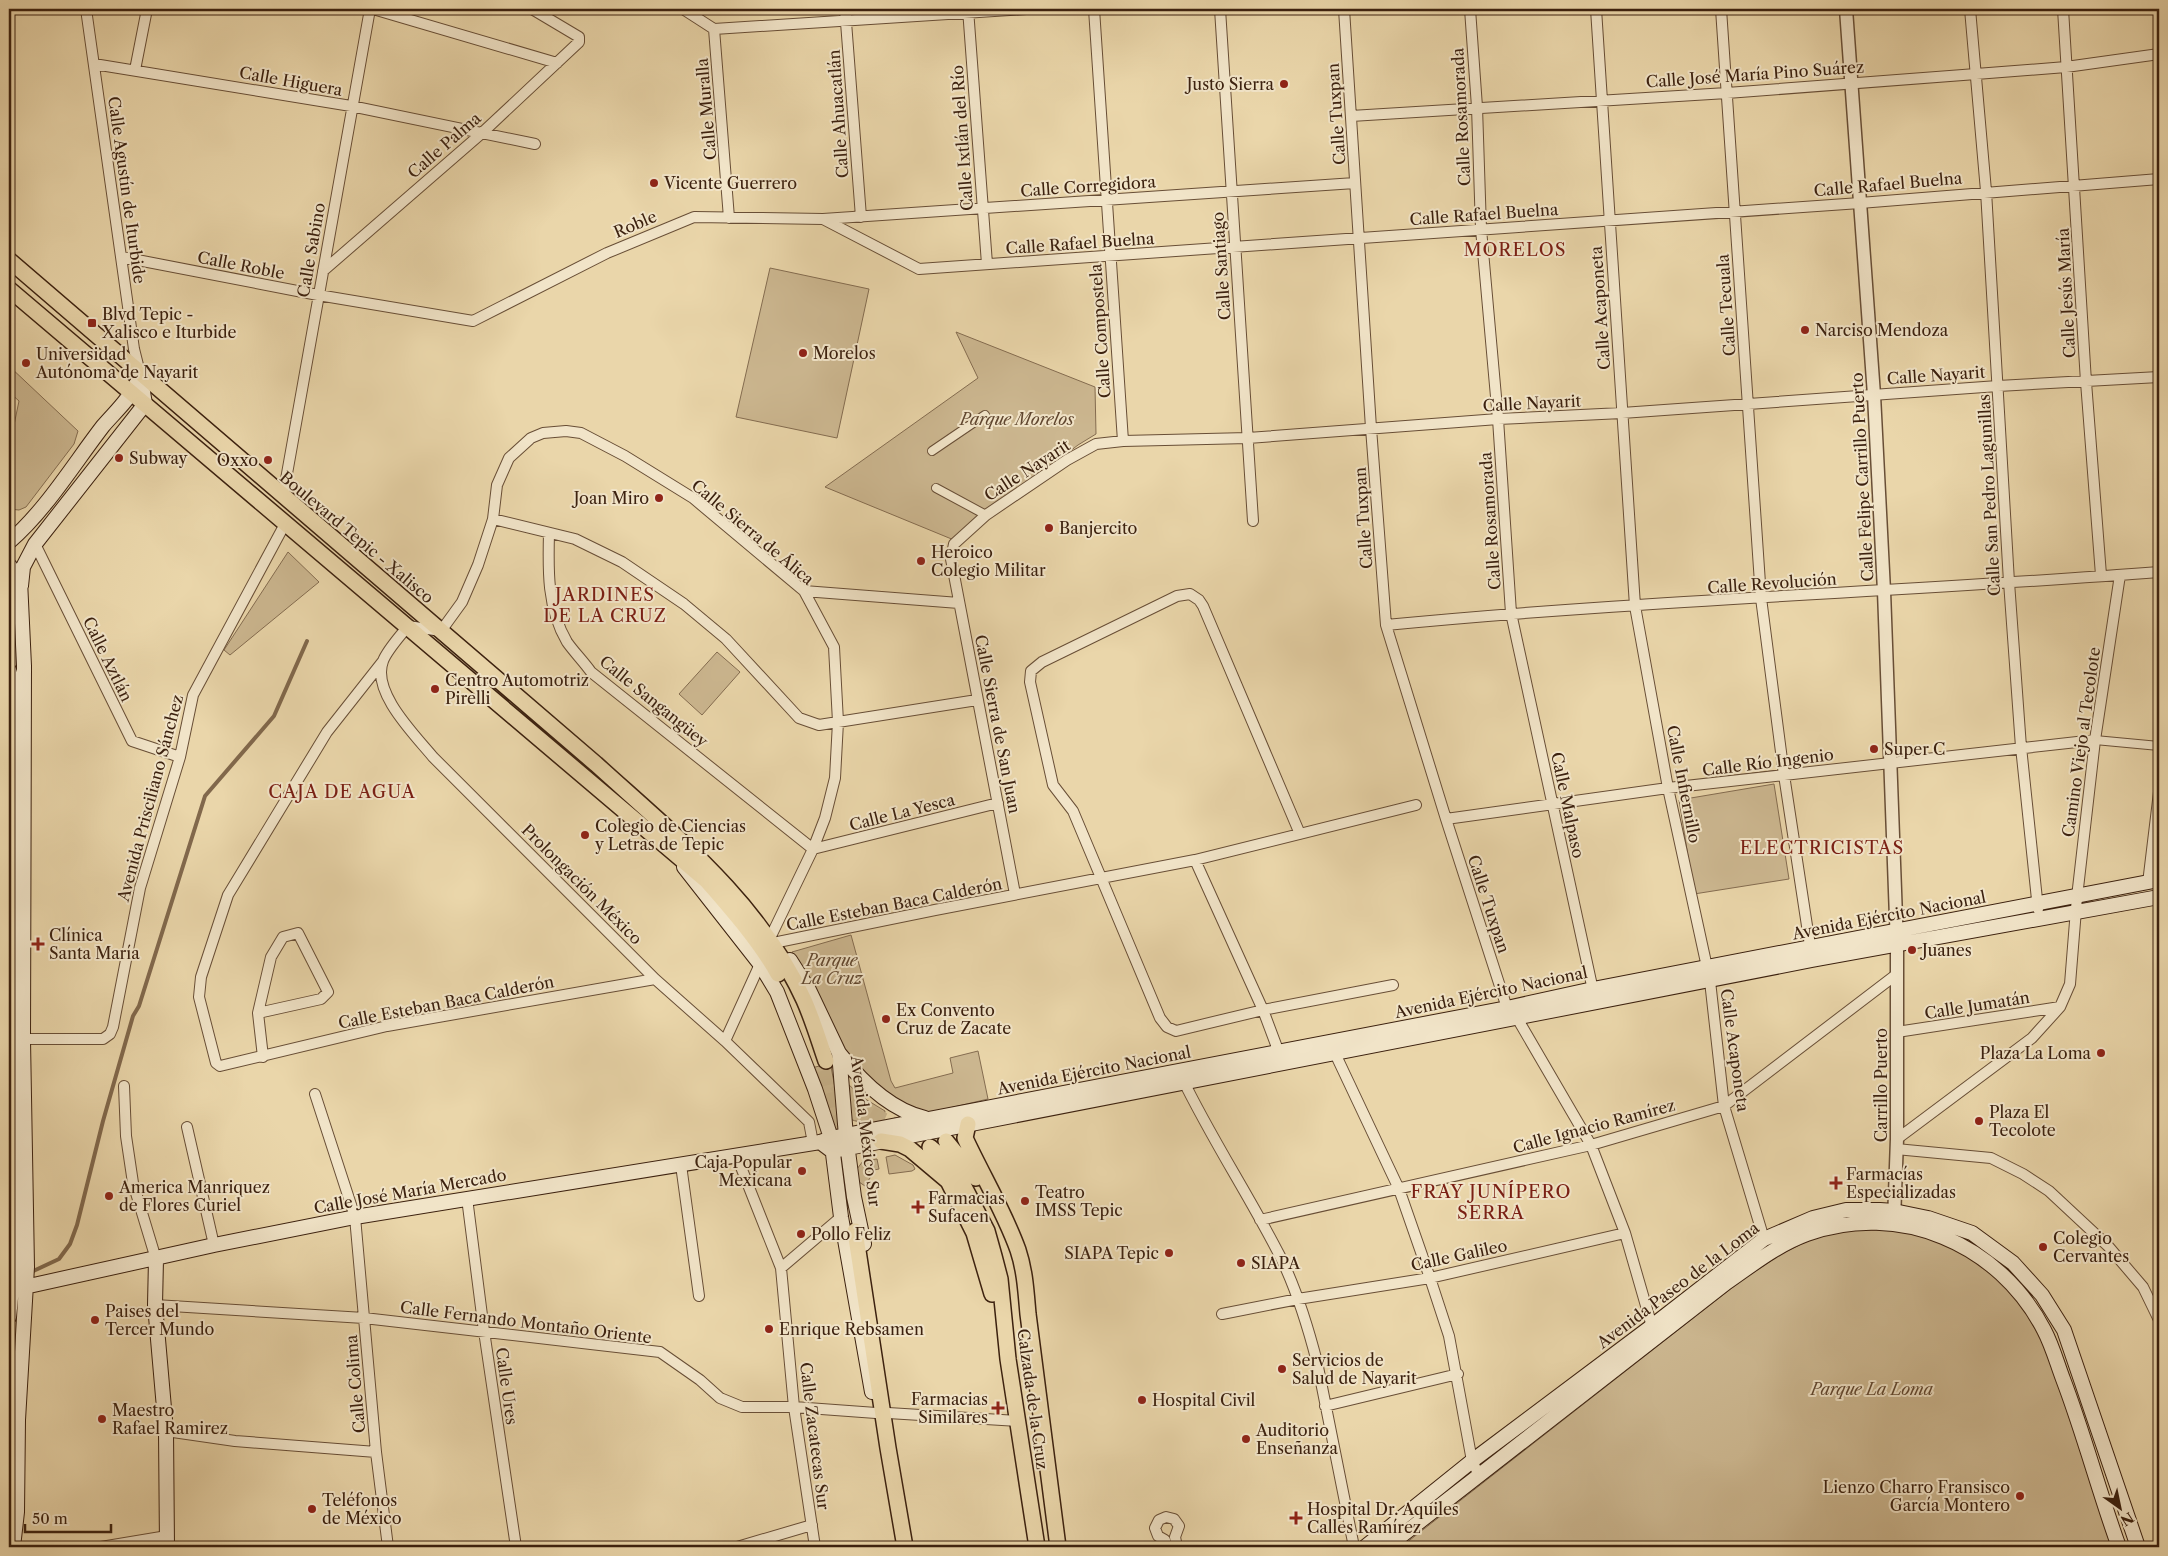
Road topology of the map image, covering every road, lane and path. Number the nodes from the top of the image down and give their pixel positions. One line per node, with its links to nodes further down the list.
1 (86, 9): 22 (street, Calle Agustín de Iturbide)
2 (146, 9): 24 (street)
3 (371, 9): 21 (street); 29 (street, Calle Sabino)
4 (532, 9): 21 (street, Calle Palma)
5 (683, 9): 19 (street)
6 (845, 9): 18 (street, Calle Ahuacatlán)
7 (1026, 9): 17 (street)
8 (1094, 9): 39 (street, Calle Compostela)
9 (1220, 9): 37 (street, Calle Santiago)
10 (1344, 9): 31 (street, Calle Tuxpan)
11 (1470, 9): 30 (street, Calle Rosamorada)
12 (1596, 9): 28 (street, Calle Acaponeta)
13 (1720, 9): 27 (street, Calle Tecuala)
14 (1846, 9): 26 (street, Calle Felipe Carrillo Puerto)
15 (1970, 9): 25 (street, Calle San Pedro Lagunillas)
16 (2063, 9): 23 (street, Calle Jesús María)
17 (968, 11): 18 (street); 41 (street, Calle Ixtlán del Río)
18 (846, 20): 19 (street); 43 (street, Calle Ahuacatlán)
19 (714, 29): 44 (street, Calle Muralla)
20 (2159, 54): 23 (street, Calle José María Pino Suárez)
21 (556, 63): 32 (street, Calle Palma)
22 (94, 64): 24 (street, Calle Higuera); 51 (street, Calle Agustín de Iturbide)
23 (2066, 67): 25 (street, Calle José María Pino Suárez); 36 (street, Calle Jesús María)
24 (135, 70): 29 (street, Calle Higuera)
25 (1976, 74): 26 (street, Calle José María Pino Suárez); 38 (street, Calle San Pedro Lagunillas)
26 (1851, 82): 27 (street, Calle José María Pino Suárez); 40 (street, Calle Felipe Carrillo Puerto)
27 (1727, 93): 28 (street, Calle José María Pino Suárez); 42 (street, Calle Tecuala)
28 (1602, 100): 30 (street, Calle José María Pino Suárez); 46 (street, Calle Acaponeta)
29 (351, 106): 32 (street, Calle Higuera); 54 (street, Calle Sabino)
30 (1477, 107): 31 (street, Calle José María Pino Suárez); 47 (street, Calle Rosamorada)
31 (1351, 116): 35 (street, Calle Tuxpan)
32 (482, 133): 33 (street, Calle Higuera); 54 (street, Calle Palma)
33 (535, 144)
34 (2159, 179): 36 (street, Calle Rafael Buelna)
35 (1355, 183): 37 (street, Calle Corregidora); 48 (street, Calle Tuxpan)
36 (2074, 185): 38 (street, Calle Rafael Buelna); 60 (street, Calle Jesús María)
37 (1232, 191): 39 (street, Calle Corregidora); 49 (street, Calle Santiago)
38 (1986, 191): 40 (street, Calle Rafael Buelna); 61 (street, Calle San Pedro Lagunillas)
39 (1106, 200): 41 (street, Calle Corregidora); 50 (street, Calle Compostela)
40 (1860, 203): 42 (street, Calle Rafael Buelna); 63 (street, Calle Felipe Carrillo Puerto)
41 (982, 208): 43 (street, Calle Corregidora); 53 (street, Calle Ixtlán del Río)
42 (1735, 210): 46 (street, Calle Rafael Buelna); 65 (street, Calle Tecuala)
43 (861, 217): 45 (street, Calle Corregidora)
44 (730, 218): 45 (street, Roble); 57 (street, Roble)
45 (824, 219): 53 (street, Calle Rafael Buelna)
46 (1610, 219): 47 (street, Calle Rafael Buelna); 66 (street, Calle Acaponeta)
47 (1481, 229): 48 (street, Calle Rafael Buelna); 68 (street, Calle Rosamorada)
48 (1359, 238): 49 (street, Calle Rafael Buelna); 69 (street, Calle Tuxpan)
49 (1235, 247): 50 (street, Calle Rafael Buelna); 70 (street, Calle Santiago)
50 (1110, 256): 53 (street, Calle Rafael Buelna); 71 (street, Calle Compostela)
51 (122, 257): 56 (street, Calle Roble); 58 (street, Calle Agustín de Iturbide)
52 (9, 260): 58 (main road, Boulevard Tepic - Xalisco)
53 (987, 264)
54 (323, 271): 56 (street, Calle Sabino)
55 (9, 288): 62 (main road, Boulevard Tepic - Xalisco)
56 (318, 295): 57 (street, Calle Roble); 74 (street, Calle Sabino)
57 (473, 321)
58 (140, 374): 62 (main road); 64 (main road); 74 (main road, Boulevard Tepic - Xalisco)
59 (2159, 377): 60 (street, Calle Nayarit)
60 (2086, 382): 61 (street, Calle Nayarit); 85 (street, Calle Jesús María)
61 (1998, 386): 63 (street, Calle Nayarit); 87 (street, Calle San Pedro Lagunillas)
62 (132, 392): 64 (main road, Boulevard Tepic - Xalisco); 80 (main road)
63 (1874, 395): 65 (street, Calle Nayarit); 89 (street, Calle Felipe Carrillo Puerto)
64 (145, 404): 78 (main road, Boulevard Tepic - Xalisco); 81 (main road)
65 (1748, 404): 66 (street, Calle Nayarit); 91 (street, Calle Tecuala)
66 (1622, 413): 68 (street, Calle Nayarit); 93 (street, Calle Acaponeta)
67 (985, 415): 72 (street)
68 (1498, 419): 69 (street, Calle Nayarit); 94 (street, Calle Rosamorada)
69 (1371, 428): 70 (street, Calle Nayarit); 96 (street, Calle Tuxpan)
70 (1248, 438): 71 (street, Calle Nayarit); 77 (street, Calle Santiago)
71 (1123, 441): 75 (street, Calle Nayarit)
72 (932, 451)
73 (936, 488): 75 (street)
74 (283, 496): 98 (main road, Boulevard Tepic - Xalisco)
75 (986, 515): 82 (street, Calle Nayarit)
76 (493, 519): 79 (street); 88 (street, Calle Sierra de Álica); 98 (street, Calle Sierra de Álica)
77 (1253, 521)
78 (286, 522): 97 (main road, Boulevard Tepic - Xalisco); 107 (street, Avenida Prisciliano Sánchez)
79 (549, 533): 103 (street); 118 (street, Calle Sangangüey)
80 (9, 542)
81 (35, 544): 90 (main road); 107 (street, Calle Aztlán)
82 (951, 559): 92 (street, Calle Sierra de San Juan)
83 (9, 566): 90 (main road)
84 (2159, 572): 86 (street, Calle Revolución)
85 (2101, 575): 86 (street, Calle Revolución); 87 (street, Calle Revolución)
86 (2120, 575): 104 (street, Camino Viejo al Tecolote)
87 (2009, 582): 89 (street, Calle Revolución); 106 (street, Calle San Pedro Lagunillas)
88 (804, 591): 92 (street); 103 (street, Calle Sierra de Álica)
89 (1884, 591): 91 (street, Calle Revolución); 108 (street, Calle Felipe Carrillo Puerto)
90 (21, 596): 95 (main road); 143 (main road)
91 (1762, 598): 93 (street, Calle Revolución); 109 (street, Calle Tecuala)
92 (959, 603): 102 (street, Calle Sierra de San Juan)
93 (1635, 606): 94 (street, Calle Revolución); 110 (street, Calle Infiernillo)
94 (1511, 613): 96 (street, Calle Revolución); 114 (street, Calle Malpaso)
95 (9, 620)
96 (1386, 625): 115 (street, Calle Tuxpan)
97 (408, 626): 98 (street); 99 (street); 117 (main road, Boulevard Tepic - Xalisco)
98 (441, 631): 117 (main road, Boulevard Tepic - Xalisco)
99 (383, 661): 134 (street, Prolongación México); 147 (street, Calle Esteban Baca Calderón)
100 (9, 670): 101 (main road)
101 (11, 680): 143 (main road)
102 (977, 700): 103 (street); 112 (street, Calle Sierra de San Juan)
103 (838, 722): 118 (street, Calle Sierra de Álica)
104 (2095, 740): 105 (street); 106 (street, Calle Río Ingenio); 123 (street, Camino Viejo al Tecolote)
105 (2159, 746)
106 (2021, 748): 108 (street, Calle Río Ingenio); 125 (street, Calle San Pedro Lagunillas)
107 (180, 757): 143 (street, Avenida Prisciliano Sánchez)
108 (1891, 763): 109 (street, Calle Río Ingenio); 129 (street, Calle Felipe Carrillo Puerto)
109 (1784, 775): 110 (street, Calle Río Ingenio); 130 (street, Calle Tecuala)
110 (1668, 788): 114 (street, Calle Río Ingenio); 132 (street, Calle Infiernillo)
111 (2159, 792): 121 (street)
112 (998, 804): 118 (street, Calle La Yesca); 122 (street, Calle Sierra de San Juan)
113 (1416, 805): 116 (street, Calle Esteban Baca Calderón)
114 (1552, 805): 115 (street, Calle Río Ingenio); 136 (street, Calle Malpaso)
115 (1446, 819): 138 (street, Calle Tuxpan)
116 (1300, 834): 119 (street, Calle Esteban Baca Calderón); 120 (street)
117 (677, 848): 128 (main road, Avenida México Sur); 131 (main road, Avenida México Sur); 149 (main road)
118 (813, 849): 128 (street, Calle Sierra de Álica)
119 (1195, 860): 120 (street, Calle Esteban Baca Calderón); 139 (street)
120 (1100, 878): 122 (street, Calle Esteban Baca Calderón); 139 (street)
121 (2154, 882): 123 (main road, Avenida Ejército Nacional)
122 (1015, 894): 128 (street, Calle Esteban Baca Calderón)
123 (2077, 897): 125 (main road, Avenida Ejército Nacional); 126 (street, Camino Viejo al Tecolote)
124 (2159, 897): 126 (main road, Avenida Ejército Nacional)
125 (2038, 905): 127 (street, Calle San Pedro Lagunillas); 129 (main road, Avenida Ejército Nacional)
126 (2077, 913): 127 (main road, Avenida Ejército Nacional); 137 (street, Camino Viejo al Tecolote)
127 (2039, 920): 129 (main road, Avenida Ejército Nacional)
128 (775, 938): 146 (main road, Avenida México Sur)
129 (1897, 938): 130 (main road, Avenida Ejército Nacional); 133 (street, Carrillo Puerto)
130 (1811, 954): 132 (main road, Avenida Ejército Nacional)
131 (760, 964): 144 (street); 160 (main road, Avenida México Sur)
132 (1709, 974): 136 (main road, Avenida Ejército Nacional); 153 (street, Calle Acaponeta)
133 (1896, 974): 142 (street, Carrillo Puerto); 153 (street, Calle Ignacio Ramírez)
134 (655, 979): 144 (street, Prolongación México); 147 (street, Calle Esteban Baca Calderón)
135 (1393, 985): 139 (street)
136 (1594, 996): 138 (main road, Avenida Ejército Nacional); 141 (main road, Avenida Ejército Nacional)
137 (2060, 1007): 142 (street, Calle Jumatán); 161 (street, Camino Viejo al Tecolote)
138 (1508, 1008): 141 (street); 145 (main road, Avenida Ejército Nacional)
139 (1263, 1010): 148 (street)
140 (258, 1013): 140 (street); 147 (street)
141 (1517, 1018): 145 (main road, Avenida Ejército Nacional); 162 (street)
142 (1898, 1032): 161 (street, Carrillo Puerto)
143 (18, 1040): 180 (main road)
144 (725, 1041): 160 (street, Prolongación México)
145 (1333, 1048): 148 (main road, Avenida Ejército Nacional); 166 (street)
146 (839, 1052): 154 (main road); 159 (main road, Avenida México Sur)
147 (263, 1057)
148 (1280, 1057): 150 (main road, Avenida Ejército Nacional)
149 (823, 1064)
150 (1181, 1076): 154 (main road, Avenida Ejército Nacional); 155 (main road, Avenida Ejército Nacional); 171 (street)
151 (124, 1086): 177 (street)
152 (315, 1094): 170 (street, Calle Colima)
153 (1724, 1106): 162 (street, Calle Ignacio Ramírez); 175 (street, Calle Acaponeta)
154 (931, 1119): 159 (main road, Avenida Ejército Nacional)
155 (968, 1124): 157 (main road, Avenida Ejército Nacional); 184 (main road)
156 (187, 1127): 176 (street)
157 (881, 1141): 159 (main road, Avenida Ejército Nacional); 192 (main road)
158 (946, 1141): 184 (main road)
159 (847, 1142): 160 (main road, Avenida Ejército Nacional); 196 (main road, Avenida México Sur)
160 (824, 1144): 164 (main road, Calle José María Mercado); 169 (main road, Avenida México Sur)
161 (1897, 1144): 168 (street, Carrillo Puerto); 188 (street)
162 (1591, 1145): 166 (street, Calle Ignacio Ramírez); 174 (street)
163 (930, 1147): 192 (main road, Calzada de la Cruz)
164 (737, 1157): 165 (main road, Calle José María Mercado); 178 (street, Calle Zacatecas Sur)
165 (681, 1165): 167 (main road, Calle José María Mercado); 181 (street)
166 (1399, 1189): 171 (street, Calle Ignacio Ramírez); 179 (street)
167 (467, 1198): 170 (main road, Calle José María Mercado); 190 (street, Calle Ures)
168 (1894, 1210): 172 (street, Carrillo Puerto); 175 (main road, Avenida Paseo de la Loma); 223 (main road, Avenida Paseo de la Loma)
169 (842, 1217): 178 (street); 196 (main road, Avenida México Sur)
170 (355, 1218): 176 (main road, Calle José María Mercado); 187 (street, Calle Colima)
171 (1260, 1220): 182 (street)
172 (1894, 1225): 191 (main road, Avenida Paseo de la Loma); 222 (main road, Avenida Paseo de la Loma)
173 (855, 1231): 200 (main road)
174 (1625, 1232): 179 (street, Calle Galileo); 189 (street)
175 (1764, 1239): 189 (main road, Avenida Paseo de la Loma)
176 (214, 1245): 177 (main road, Calle José María Mercado)
177 (156, 1258): 180 (main road, Calle José María Mercado); 183 (main road)
178 (781, 1268): 194 (street, Calle Zacatecas Sur)
179 (1430, 1278): 182 (street, Calle Galileo); 193 (street)
180 (18, 1281): 186 (main road); 199 (main road)
181 (699, 1296)
182 (1298, 1299): 185 (street, Calle Galileo); 195 (street)
183 (156, 1305): 187 (street, Calle Fernando Montaño Oriente); 198 (main road)
184 (1028, 1314): 208 (main road, Calzada de la Cruz)
185 (1222, 1314)
186 (9, 1317)
187 (364, 1318): 190 (street, Calle Fernando Montaño Oriente); 201 (street, Calle Colima)
188 (2159, 1320)
189 (1652, 1326): 191 (street); 202 (main road, Avenida Paseo de la Loma)
190 (484, 1331): 194 (street, Calle Fernando Montaño Oriente); 212 (street, Calle Ures)
191 (1653, 1341): 204 (main road, Avenida Paseo de la Loma)
192 (1008, 1359): 197 (main road, Calzada de la Cruz)
193 (1458, 1374): 195 (street); 202 (street)
194 (794, 1406): 196 (street, Calle Fernando Montaño Oriente); 206 (street, Calle Zacatecas Sur)
195 (1325, 1406): 219 (street)
196 (882, 1413): 197 (street, Calle Fernando Montaño Oriente); 200 (main road, Avenida México Sur)
197 (1019, 1421): 216 (main road, Calzada de la Cruz)
198 (166, 1431): 201 (street); 207 (main road)
199 (14, 1445): 205 (main road)
200 (888, 1448): 215 (main road, Avenida México Sur)
201 (376, 1452): 211 (street, Calle Colima)
202 (1472, 1461): 204 (street); 220 (main road, Avenida Paseo de la Loma)
203 (9, 1470): 205 (main road)
204 (1479, 1475): 221 (main road, Avenida Paseo de la Loma)
205 (17, 1512): 209 (main road)
206 (812, 1525): 213 (street); 214 (street, Calle Zacatecas Sur)
207 (167, 1541): 210 (street)
208 (1058, 1544): 216 (main road)
209 (13, 1547)
210 (101, 1547)
211 (388, 1547)
212 (516, 1547)
213 (737, 1547)
214 (815, 1547)
215 (905, 1547)
216 (1037, 1547)
217 (1166, 1547): 218 (street)
218 (1177, 1547)
219 (1354, 1547)
220 (1365, 1547)
221 (1387, 1547)
222 (2119, 1547)
223 (2138, 1547)

